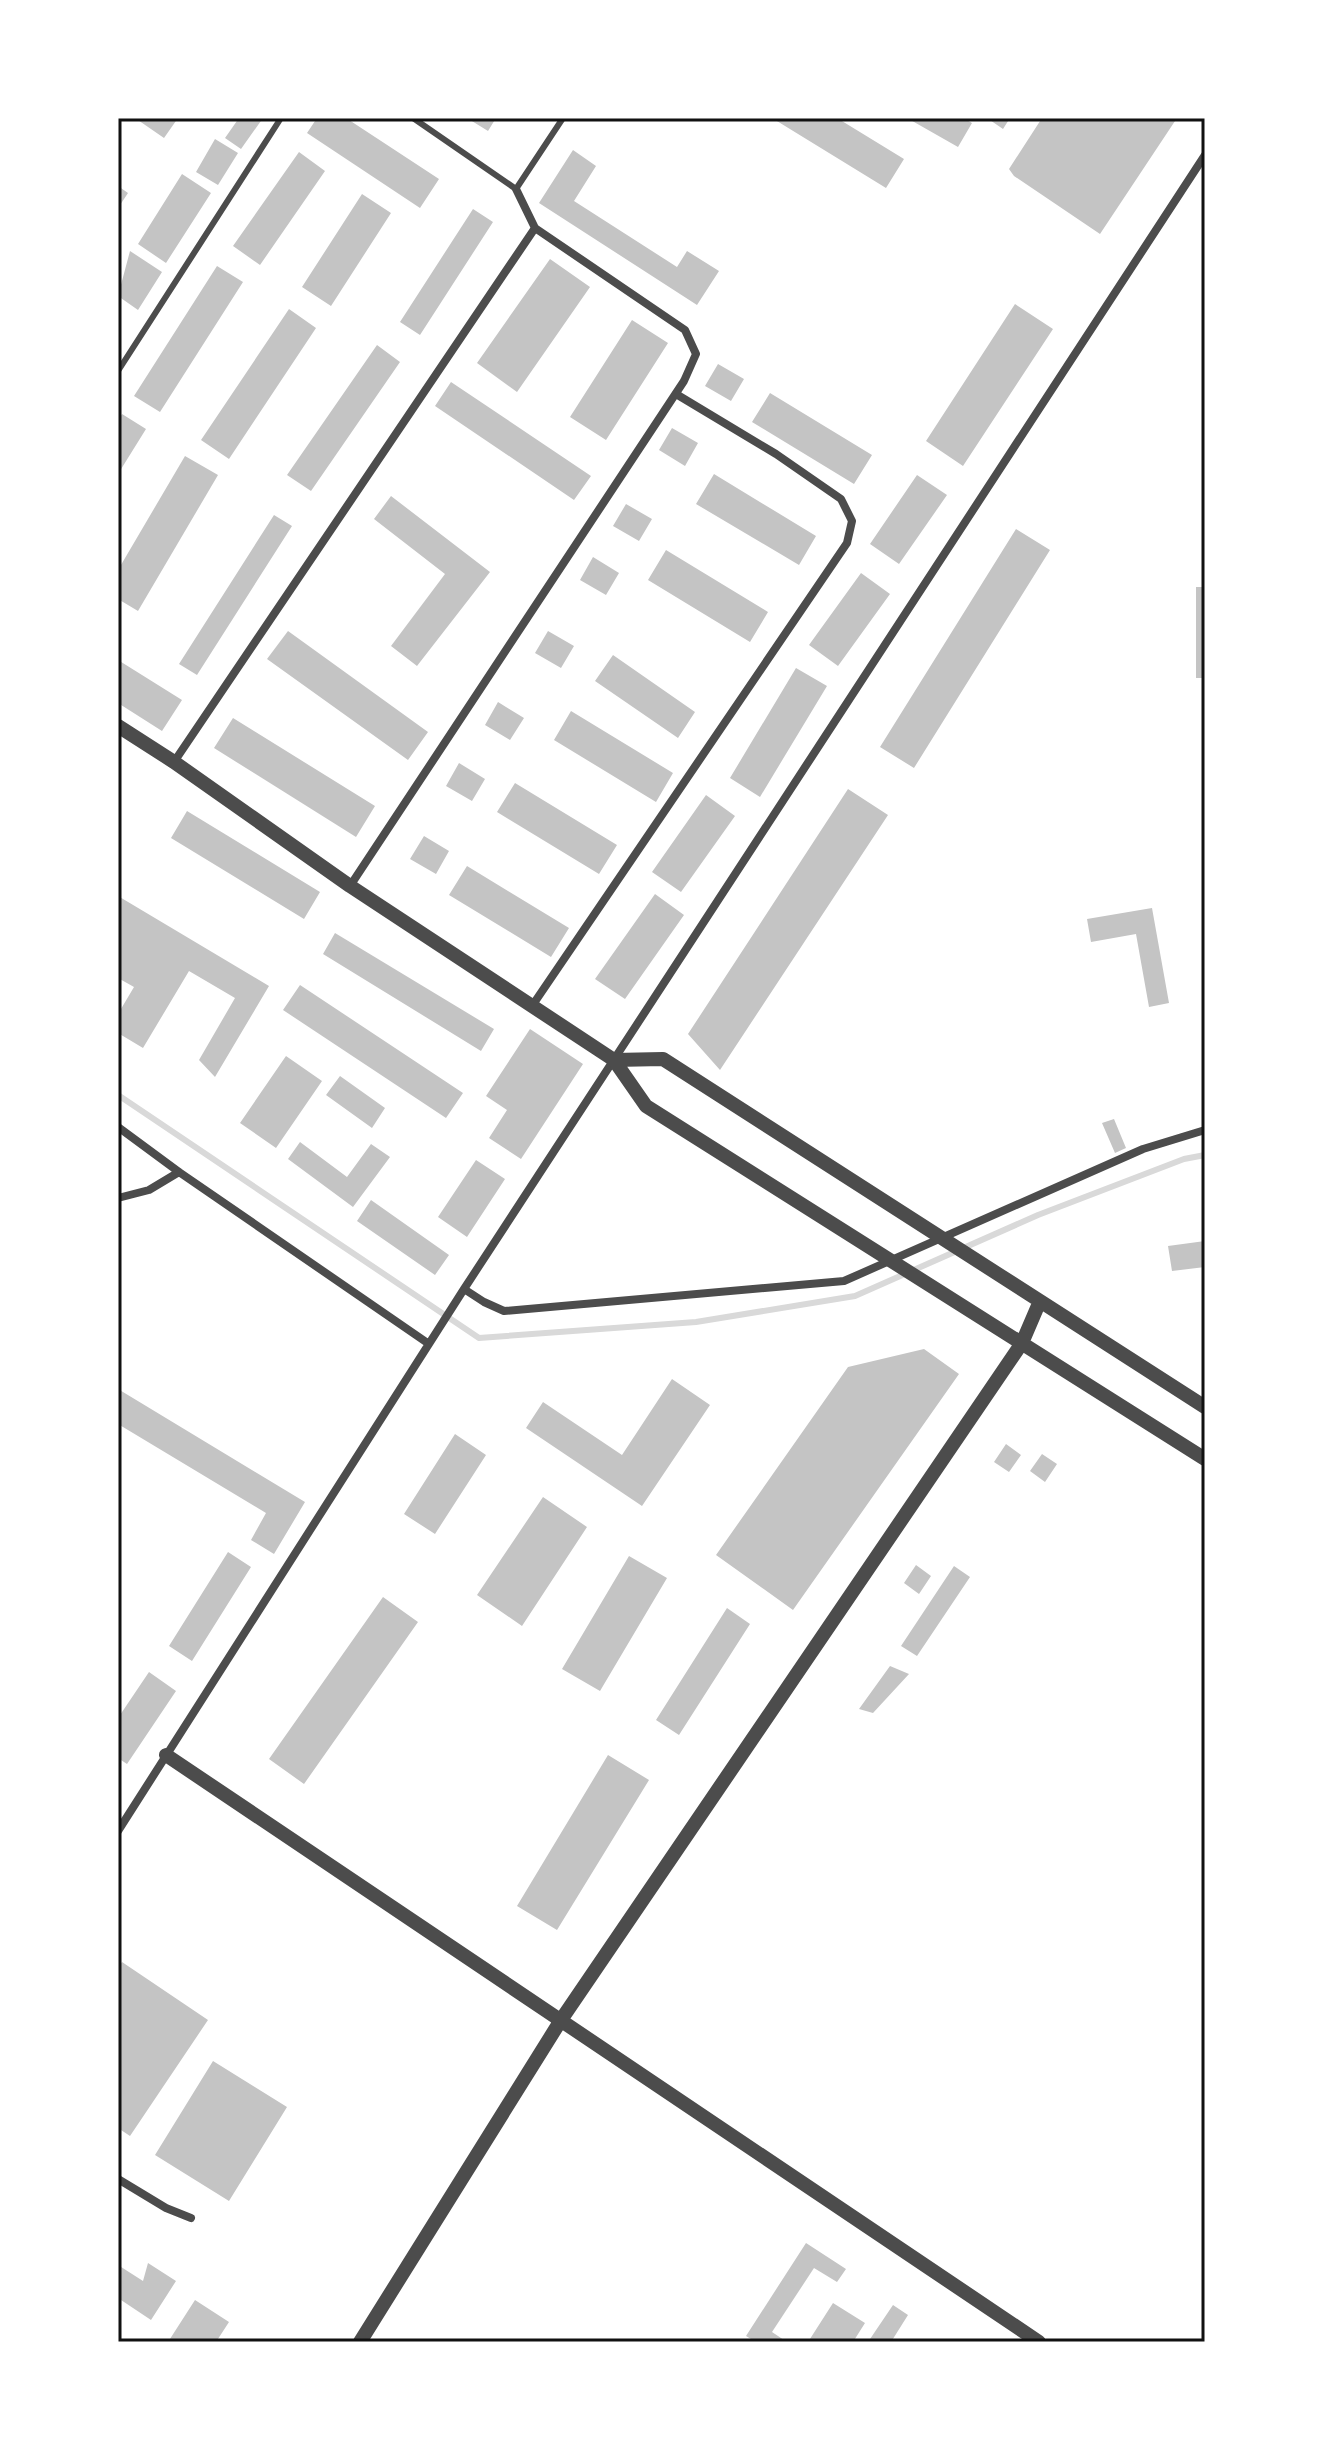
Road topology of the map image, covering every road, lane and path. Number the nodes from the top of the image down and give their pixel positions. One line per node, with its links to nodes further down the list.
1 (281, 118): 7 (lane)
2 (413, 118): 5 (lane)
3 (563, 118): 5 (lane)
4 (1205, 155): 13 (street)
5 (516, 189): 6 (street)
6 (535, 228): 8 (street); 10 (street)
7 (118, 371)
8 (676, 394): 11 (street); 12 (street)
9 (118, 726): 10 (street)
10 (174, 762): 11 (street)
11 (350, 886): 12 (street)
12 (532, 1006): 13 (street)
13 (614, 1060): 18 (street); 19 (street); 20 (street)
14 (118, 1127): 16 (street)
15 (1205, 1130): 18 (street)
16 (179, 1172): 17 (street); 23 (street)
17 (118, 1198)
18 (947, 1241): 19 (street); 21 (street)
19 (896, 1264): 20 (street); 22 (street)
20 (461, 1293): 23 (street)
21 (1040, 1301): 22 (street); 24 (street)
22 (1022, 1343): 25 (street); 28 (street)
23 (429, 1344): 26 (street)
24 (1205, 1407)
25 (1205, 1459)
26 (166, 1755): 27 (street); 28 (street)
27 (118, 1831)
28 (561, 2020): 31 (street); 32 (street)
29 (118, 2179): 30 (street)
30 (191, 2218)
31 (360, 2342)
32 (1039, 2342)

